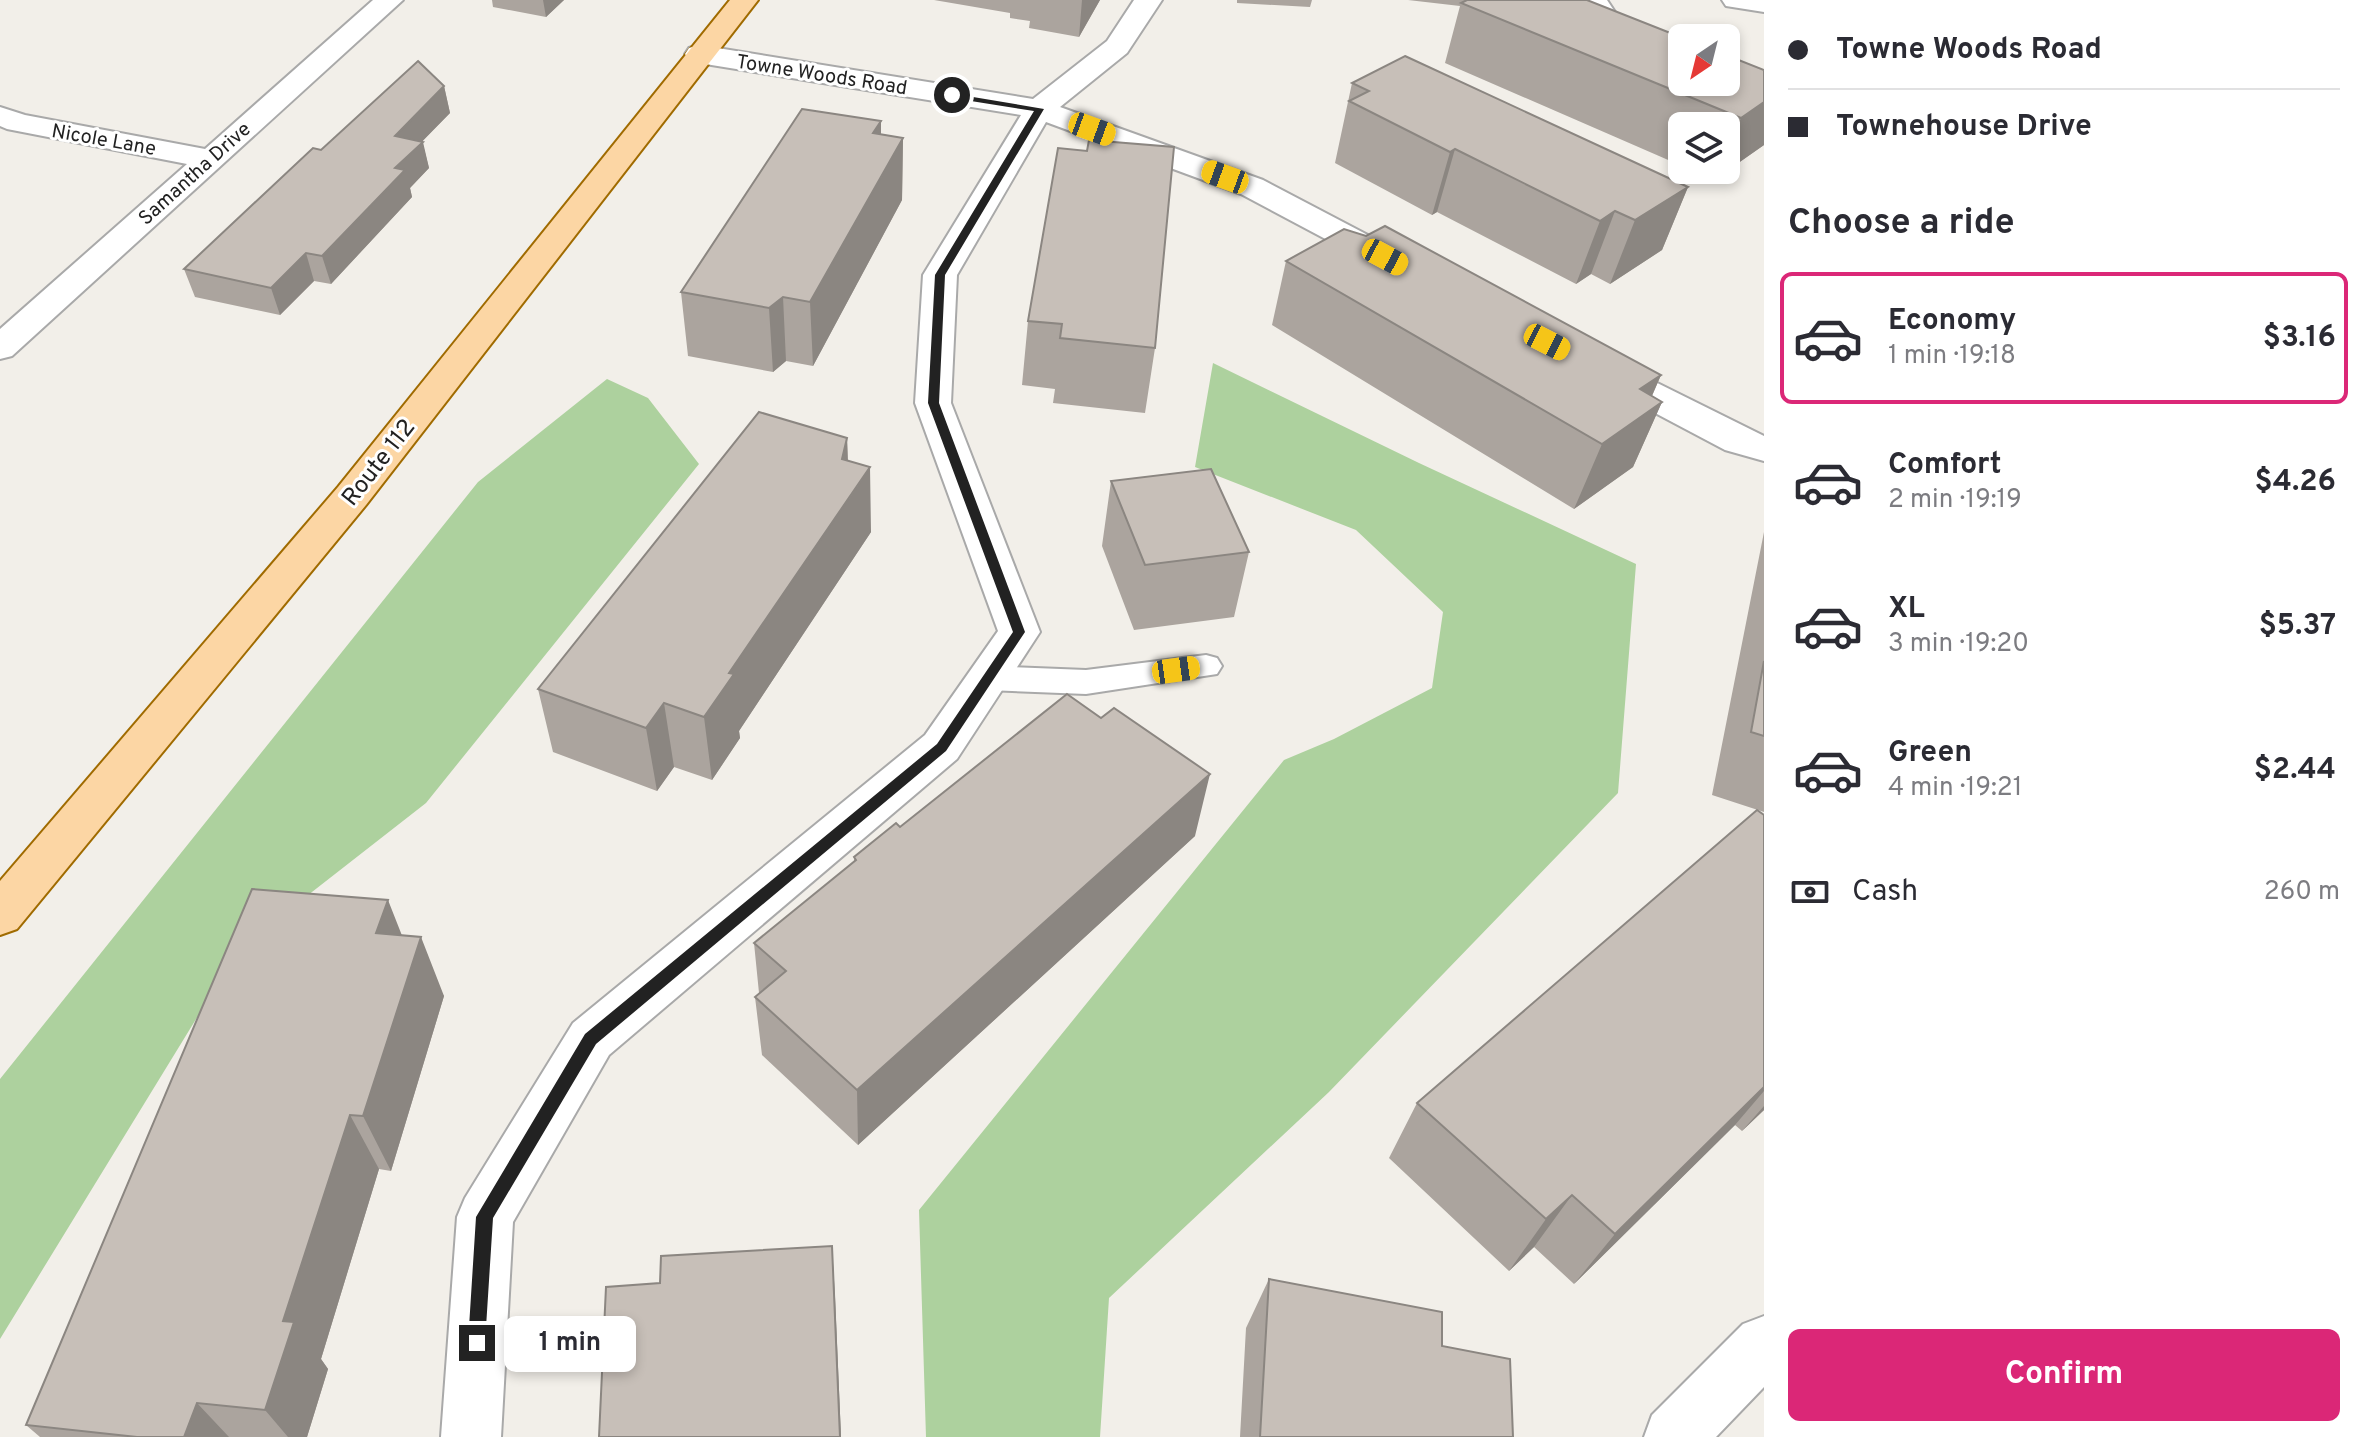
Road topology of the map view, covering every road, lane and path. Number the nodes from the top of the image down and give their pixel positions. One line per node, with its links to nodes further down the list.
1 (389, 0): 11 (street, Samantha Drive)
2 (744, 0): 7 (main road, Route 112)
3 (1148, 0): 9 (street)
4 (1593, 0): 8 (street)
5 (1736, 0): 6 (street)
6 (1764, 4)
7 (699, 54): 9 (street, Towne Woods Road); 18 (main road, Route 112)
8 (1668, 60)
9 (1039, 109): 12 (street, Towne Woods Road); 17 (street)
10 (0, 116): 11 (street, Nicole Lane)
11 (210, 159): 13 (street, Samantha Drive)
12 (1425, 278)
13 (0, 348)
14 (1575, 356): 15 (street)
15 (1764, 449)
16 (1206, 666): 17 (lane)
17 (988, 678): 20 (street)
18 (0, 915)
19 (1764, 1345): 21 (street)
20 (471, 1437)
21 (1674, 1437)

